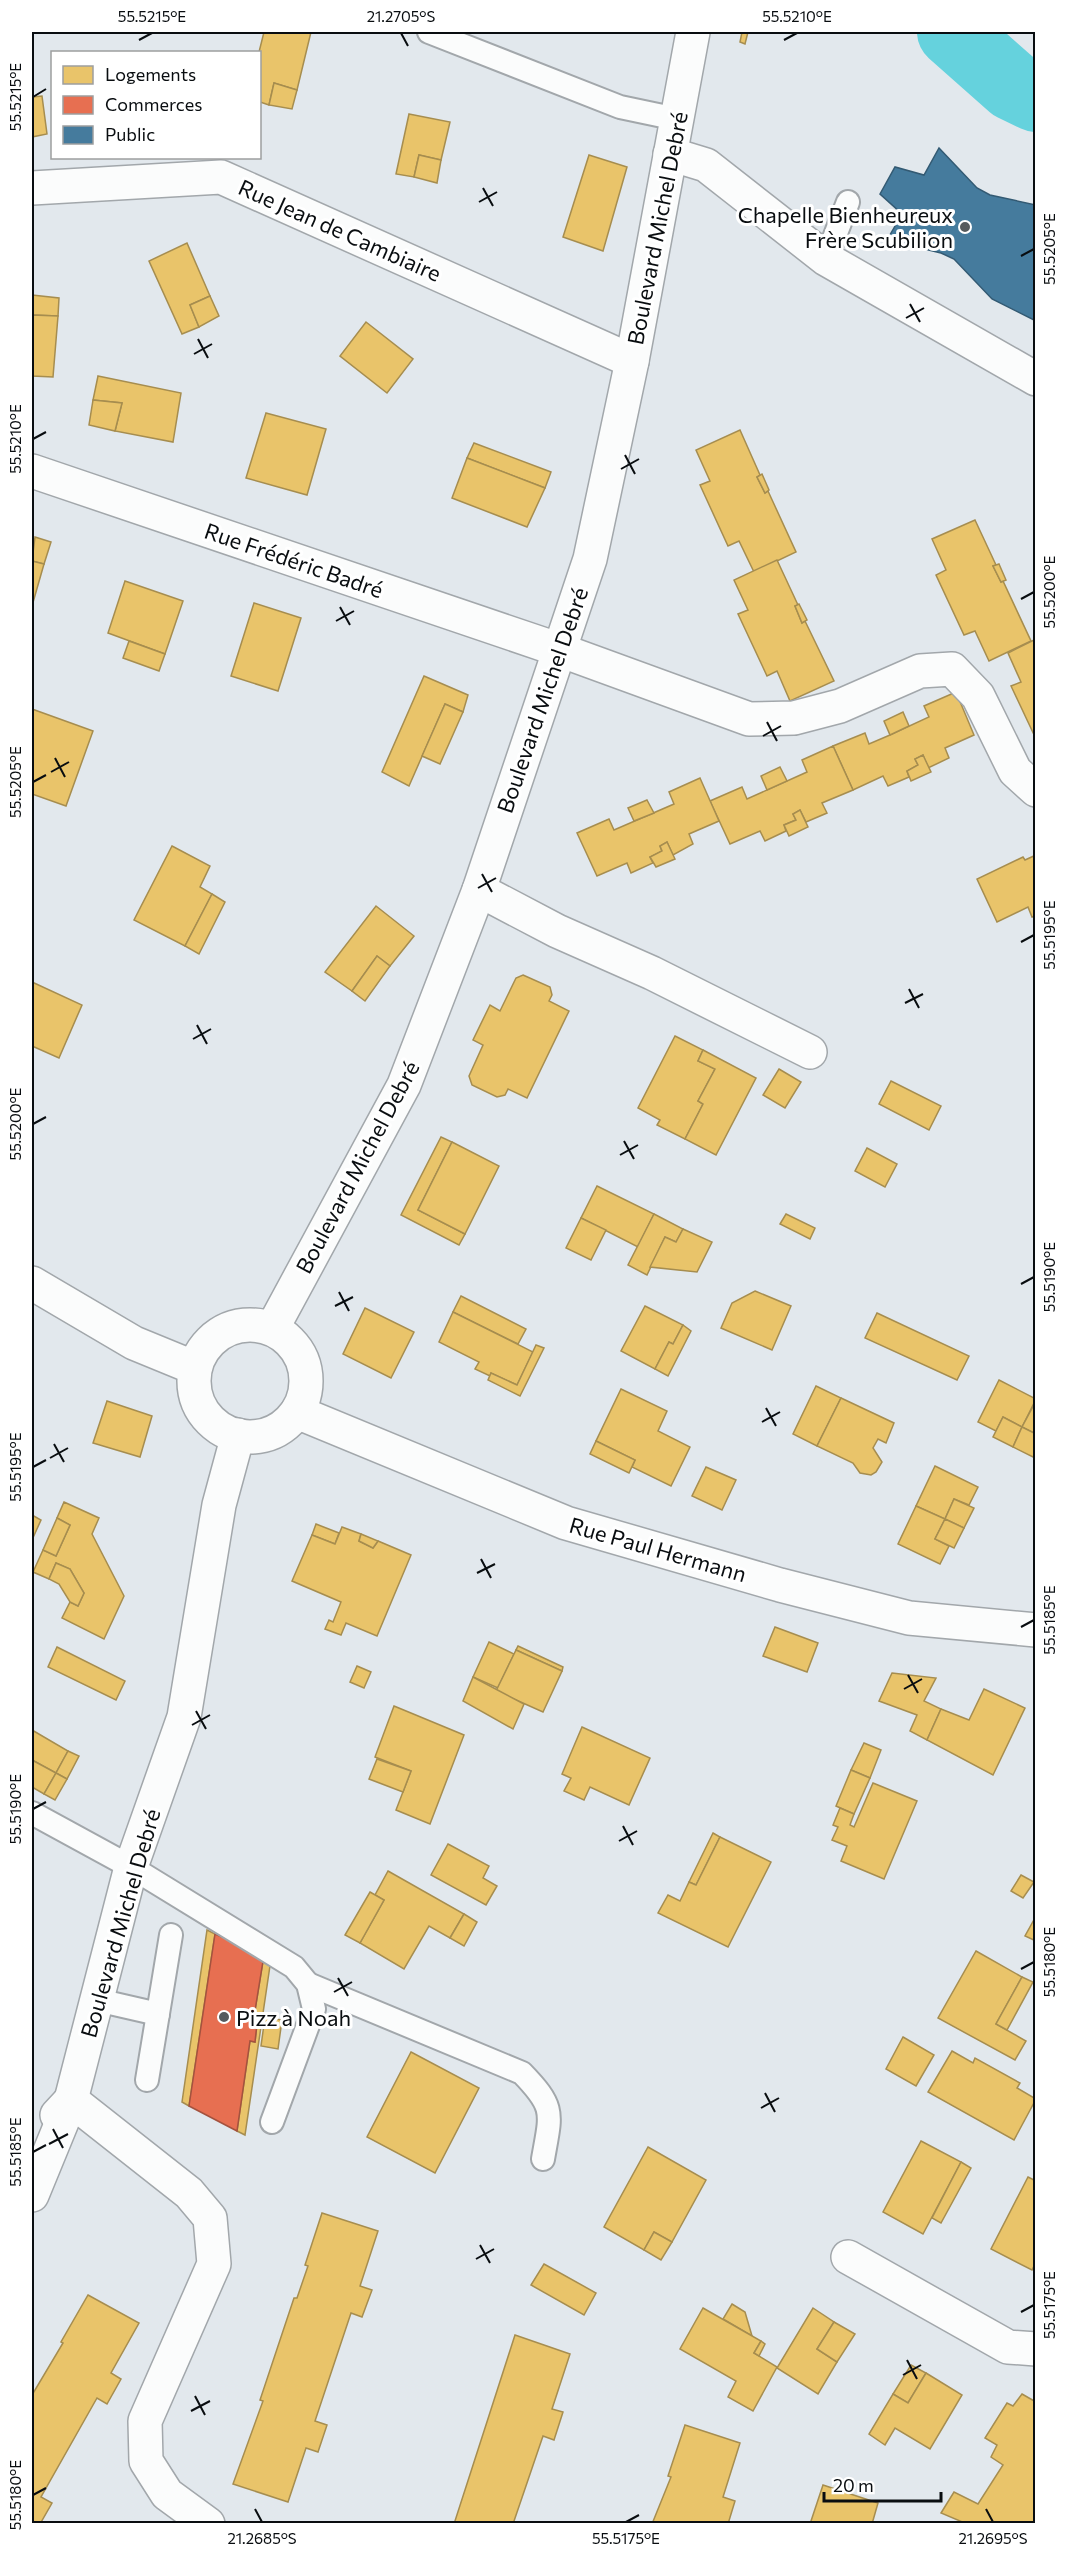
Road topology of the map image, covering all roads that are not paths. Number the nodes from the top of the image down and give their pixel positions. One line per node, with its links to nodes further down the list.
1 (429, 32): 3 (lane)
2 (693, 32): 3 (street, Boulevard Michel Debré)
3 (677, 119): 4 (street, Boulevard Michel Debré)
4 (670, 154): 7 (street); 8 (street, Boulevard Michel Debré)
5 (32, 188): 8 (street, Rue Jean de Cambiaire)
6 (848, 202): 7 (lane)
7 (826, 259): 9 (street)
8 (632, 360): 11 (street, Boulevard Michel Debré)
9 (1035, 379)
10 (32, 471): 11 (street, Rue Frédéric Badré)
11 (557, 650): 12 (street, Rue Frédéric Badré); 13 (street, Boulevard Michel Debré)
12 (1035, 790)
13 (479, 890): 14 (street); 16 (street, Boulevard Michel Debré)
14 (810, 1052)
15 (32, 1283): 17 (street)
16 (272, 1329): 17 (street); 18 (street)
17 (195, 1368): 19 (street)
18 (297, 1412): 19 (street); 20 (street, Rue Paul Hermann)
19 (238, 1436): 22 (street, Boulevard Michel Debré)
20 (1035, 1630)
21 (32, 1813): 22 (lane)
22 (131, 1867): 24 (lane); 25 (street, Boulevard Michel Debré)
23 (171, 1935): 26 (lane)
24 (308, 1984): 29 (lane); 31 (lane)
25 (97, 2000): 26 (lane); 28 (street, Boulevard Michel Debré)
26 (158, 2014): 27 (lane)
27 (147, 2079)
28 (71, 2100): 30 (street); 32 (street, Boulevard Michel Debré); 35 (street)
29 (272, 2121)
30 (32, 2142)
31 (543, 2159)
32 (32, 2195)
33 (848, 2257): 34 (street)
34 (1035, 2349)
35 (208, 2523)

